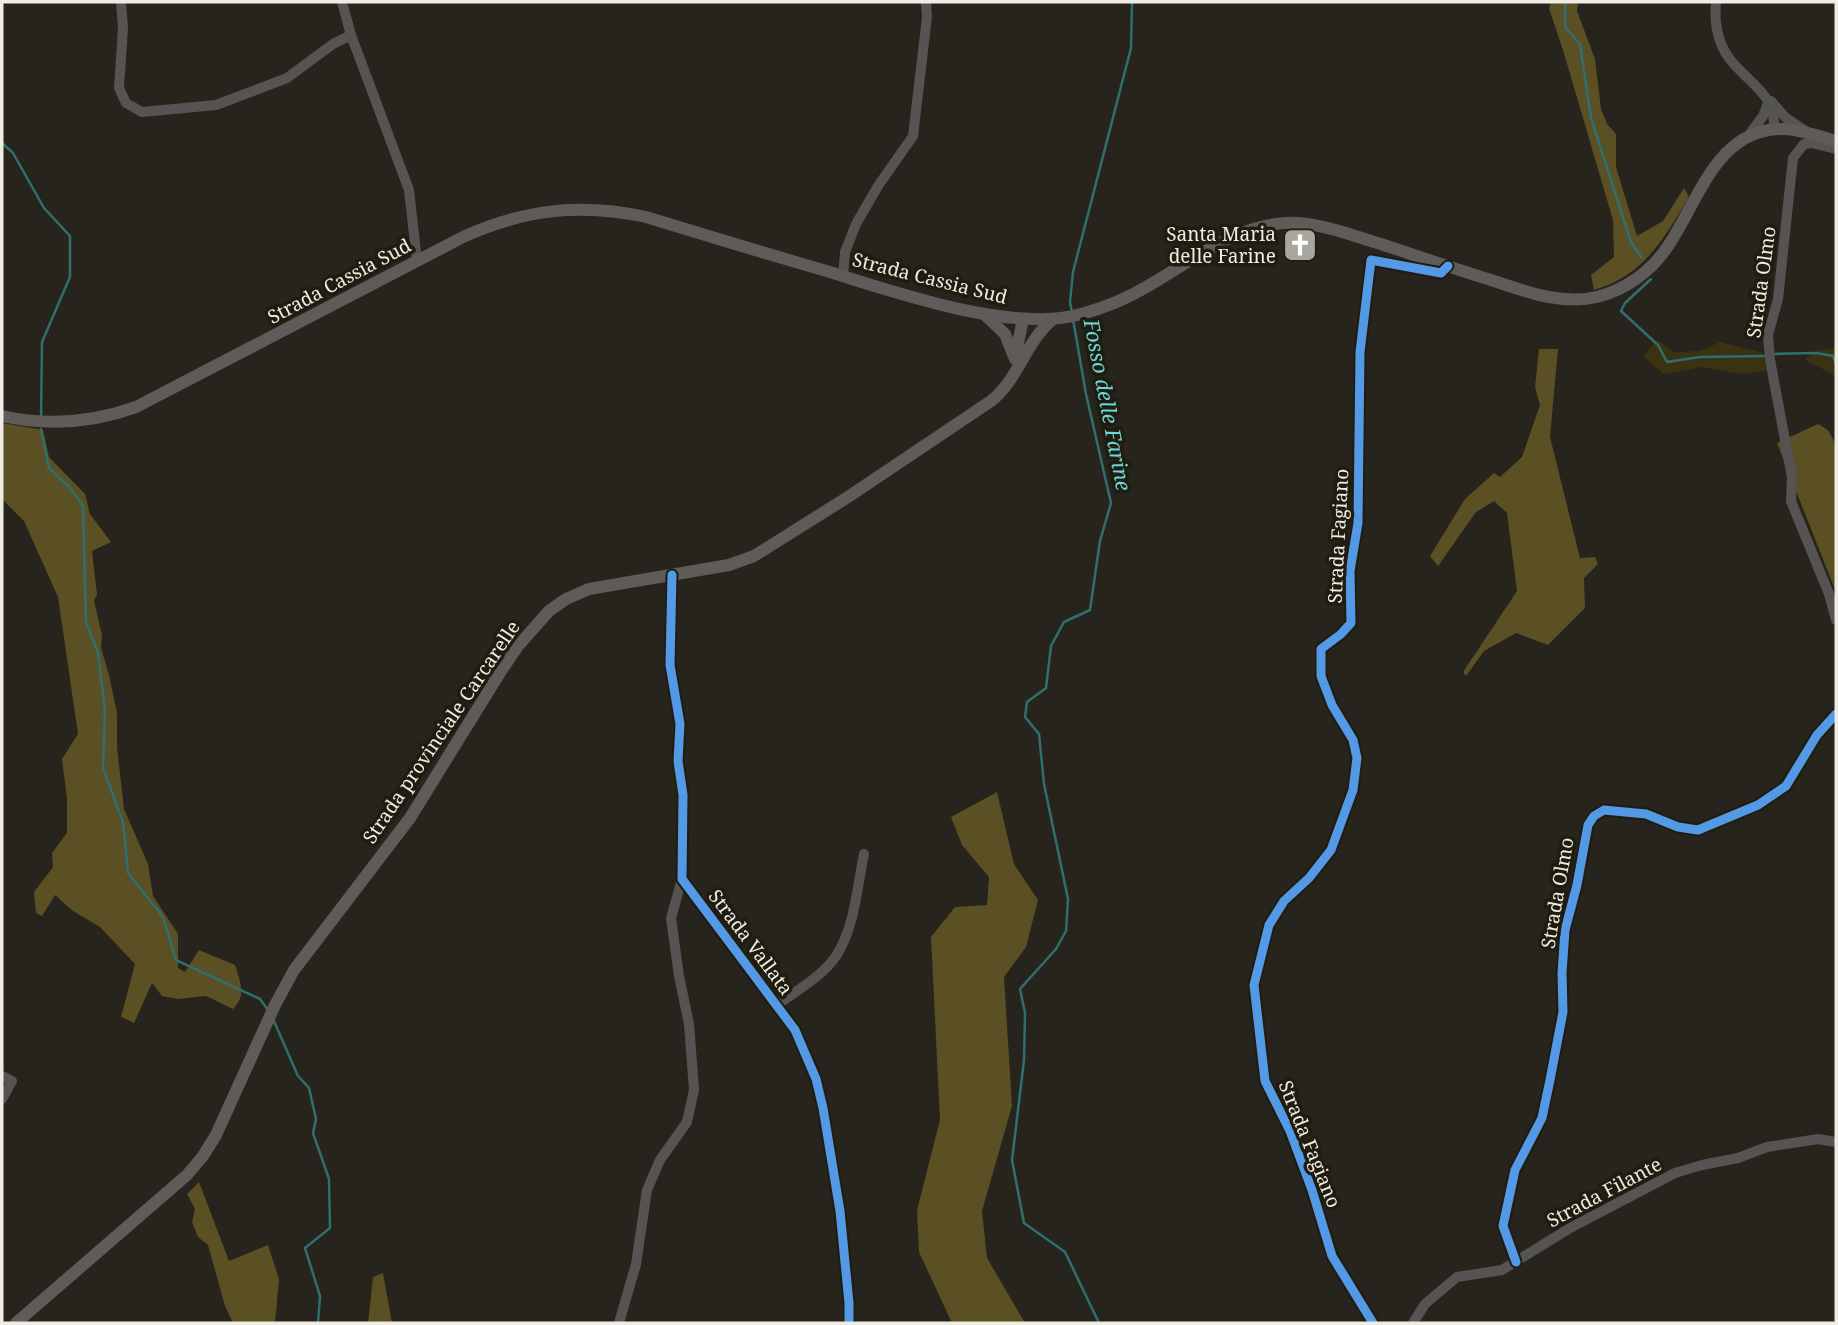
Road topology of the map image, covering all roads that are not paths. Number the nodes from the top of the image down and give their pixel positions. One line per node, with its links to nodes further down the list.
1 (121, 2): 5 (street)
2 (342, 2): 5 (street)
3 (926, 2): 15 (street)
4 (1716, 2): 6 (street)
5 (351, 35): 13 (street)
6 (1762, 89): 7 (street); 9 (street)
7 (1768, 103): 8 (street); 11 (street)
8 (1774, 129): 9 (main road, Strada Cassia Sud); 11 (main road, Strada Cassia Sud)
9 (1811, 133): 10 (main road, Strada Cassia Sud)
10 (1836, 141)
11 (1739, 143): 14 (main road, Strada Cassia Sud)
12 (1836, 149): 22 (street, Strada Olmo)
13 (417, 261): 15 (main road, Strada Cassia Sud); 20 (main road, Strada Cassia Sud)
14 (1448, 266): 17 (main road, Strada Cassia Sud); 34 (street, Strada Fagiano)
15 (844, 276): 16 (main road, Strada Cassia Sud)
16 (979, 312): 18 (main road, Strada Cassia Sud); 19 (main road)
17 (1060, 318): 18 (main road, Strada Cassia Sud); 19 (main road)
18 (1023, 319): 19 (main road)
19 (1021, 356): 21 (main road, Strada provinciale Carcarelle)
20 (2, 416)
21 (672, 575): 25 (street); 31 (main road, Strada provinciale Carcarelle)
22 (1836, 620)
23 (1836, 714): 30 (street, Strada Olmo)
24 (864, 854): 26 (street)
25 (682, 879): 26 (street, Strada Vallata); 32 (street)
26 (777, 1005): 33 (street, Strada Vallata)
27 (2, 1076): 28 (street)
28 (2, 1099)
29 (1836, 1142): 30 (street, Strada Filante)
30 (1516, 1262): 35 (street, Strada Filante)
31 (16, 1323)
32 (619, 1323)
33 (849, 1323)
34 (1373, 1323)
35 (1413, 1323)

